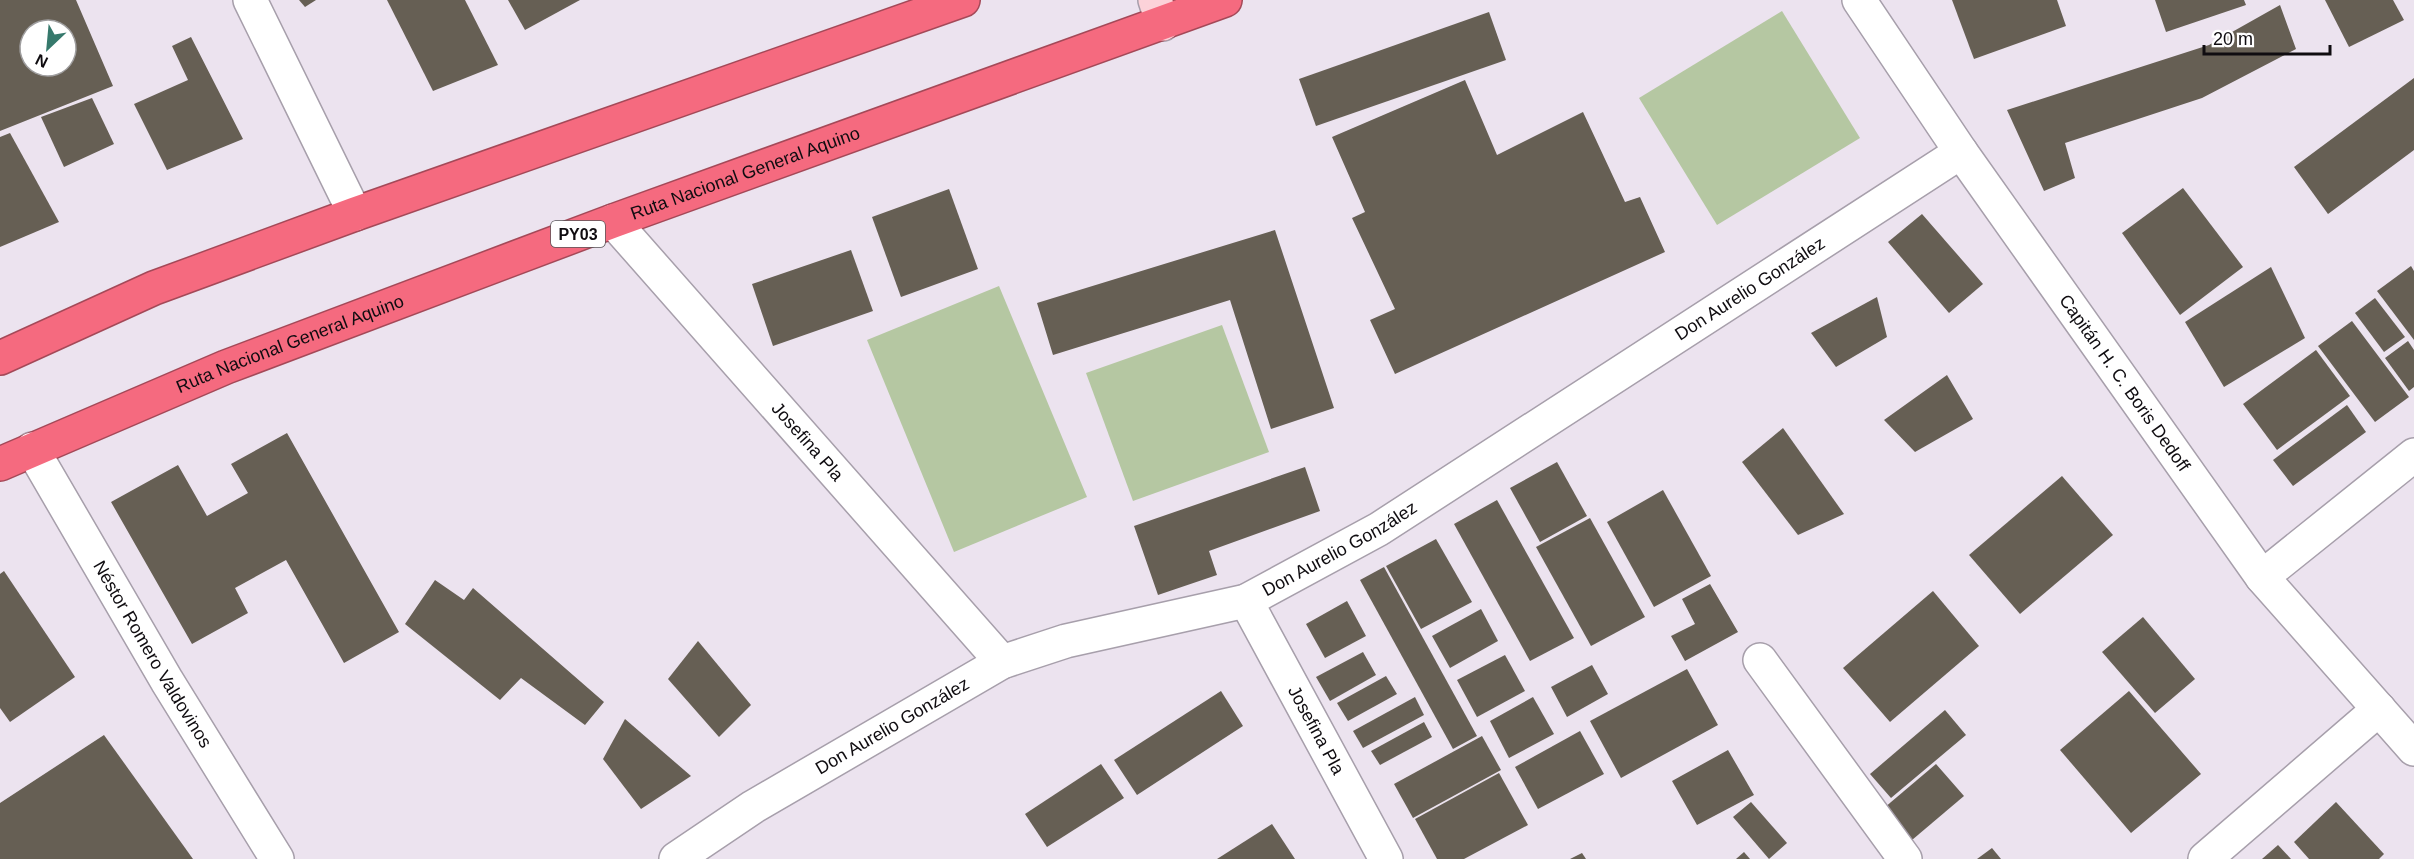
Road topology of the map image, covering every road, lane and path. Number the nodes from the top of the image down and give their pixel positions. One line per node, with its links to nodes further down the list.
1 (250, 0): 7 (street)
2 (963, 0): 7 (highway)
3 (1225, 0): 5 (highway, Ruta Nacional General Aquino / PY03)
4 (1859, 0): 6 (street, Capitán H. C. Boris Dedoff)
5 (1159, 12): 8 (highway, Ruta Nacional General Aquino / PY03)
6 (1961, 152): 13 (street, Capitán H. C. Boris Dedoff); 14 (street, Don Aurelio González)
7 (355, 214): 9 (highway)
8 (613, 221): 10 (highway, Ruta Nacional General Aquino / PY03); 16 (street, Josefina Pla)
9 (0, 358)
10 (32, 449): 12 (highway, Ruta Nacional General Aquino / PY03); 19 (street, Néstor Romero Valdovinos)
11 (2414, 455): 13 (street)
12 (0, 464)
13 (2262, 577): 17 (street, Capitán H. C. Boris Dedoff)
14 (1246, 601): 16 (street, Don Aurelio González); 21 (street, Josefina Pla)
15 (1760, 660): 22 (street)
16 (1002, 662): 20 (street, Don Aurelio González)
17 (2379, 709): 18 (street, Capitán H. C. Boris Dedoff); 23 (street)
18 (2414, 749)
19 (278, 859)
20 (676, 859)
21 (1386, 859)
22 (1905, 859)
23 (2205, 859)

